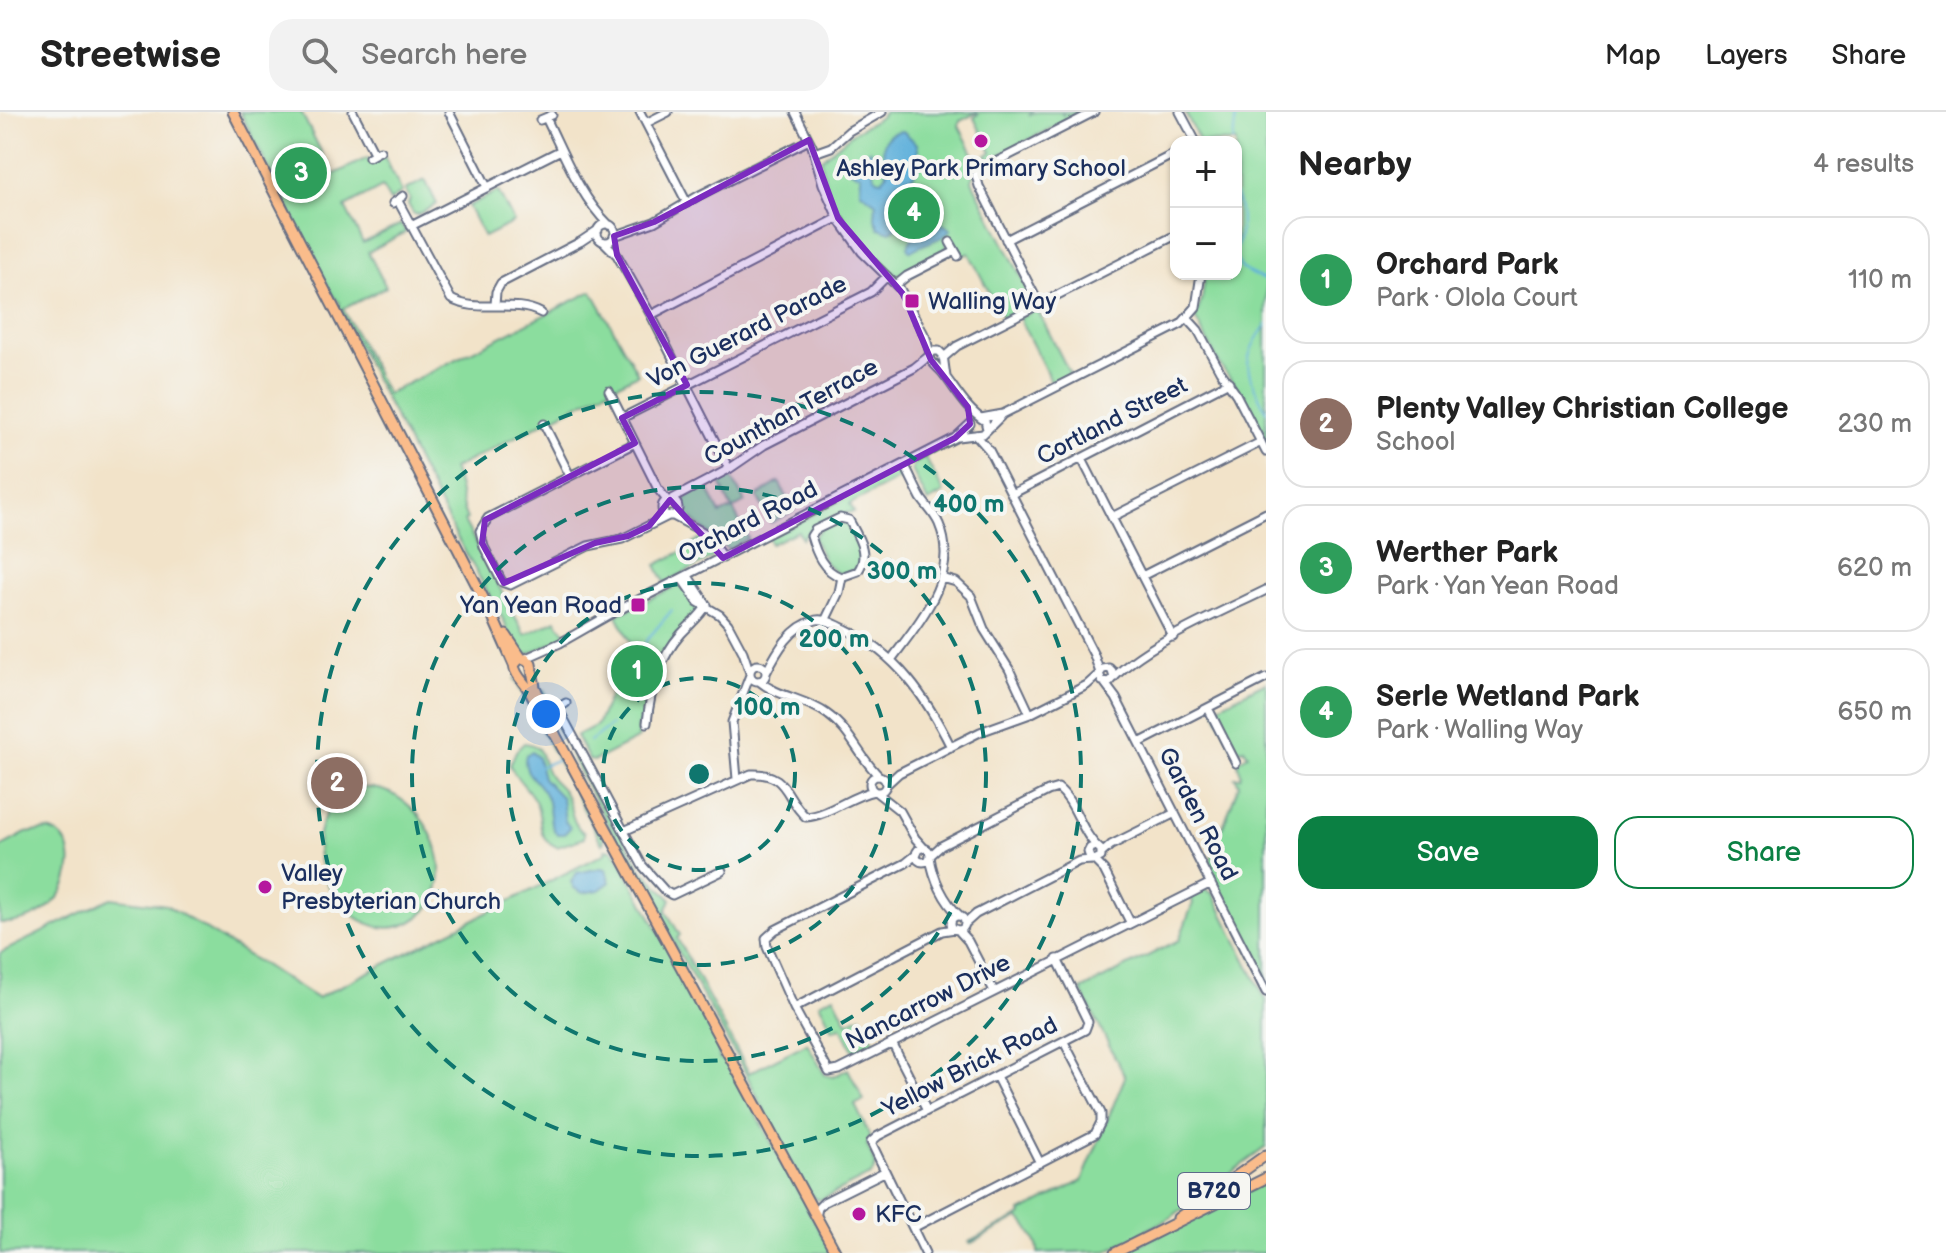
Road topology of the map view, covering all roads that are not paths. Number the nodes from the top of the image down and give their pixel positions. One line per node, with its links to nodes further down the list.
1 (233, 112): 82 (main road)
2 (353, 112): 16 (street)
3 (449, 112): 18 (street)
4 (640, 112): 11 (street)
5 (668, 112): 11 (street)
6 (795, 112): 13 (street)
7 (882, 112): 15 (street)
8 (1094, 112): 29 (street)
9 (1180, 112): 12 (street)
10 (546, 117): 14 (street)
11 (646, 123): 20 (street)
12 (1193, 136)
13 (809, 140): 15 (street); 20 (street)
14 (561, 150): 18 (street); 21 (street)
15 (814, 153): 22 (street)
16 (374, 154)
17 (1170, 156): 29 (street)
18 (487, 187): 23 (street)
19 (398, 200): 23 (street)
20 (687, 203): 26 (street)
21 (596, 211): 24 (street); 25 (street)
22 (838, 218): 34 (street); 40 (street)
23 (411, 226): 38 (street)
24 (610, 226): 25 (street); 26 (street); 27 (street)
25 (598, 230): 30 (street); 31 (street)
26 (631, 231): 27 (street)
27 (614, 237): 30 (street); 33 (street)
28 (1170, 238): 37 (street, Counthan Terrace)
29 (1006, 240): 37 (street)
30 (603, 241): 31 (street); 33 (street)
31 (580, 242): 38 (street)
32 (950, 242): 36 (street)
33 (617, 255): 40 (street)
34 (887, 276): 36 (street); 44 (street, Von Guerard Parade)
35 (1200, 280): 41 (street)
36 (896, 285): 42 (street)
37 (1039, 304): 42 (street, Counthan Terrace)
38 (495, 305): 39 (street)
39 (541, 313)
40 (651, 315): 44 (street)
41 (1188, 319): 43 (street); 47 (street)
42 (936, 357): 46 (street); 61 (street, Counthan Terrace)
43 (1229, 382): 55 (street); 59 (street, Cortland Street)
44 (687, 385): 48 (street, Von Guerard Parade); 61 (street)
45 (609, 391): 48 (street)
46 (968, 407): 49 (street); 50 (street)
47 (1003, 414): 49 (street); 52 (street)
48 (622, 418): 56 (street)
49 (980, 418): 50 (street); 52 (street)
50 (970, 423): 53 (street); 54 (street, Orchard Road)
51 (544, 424): 62 (street)
52 (986, 430): 53 (street); 57 (street)
53 (975, 435): 54 (street, Orchard Road); 57 (street)
54 (955, 438): 60 (street, Orchard Road)
55 (1261, 442): 58 (street); 68 (street)
56 (635, 443): 62 (street); 66 (street)
57 (989, 450): 64 (street)
58 (1266, 452)
59 (1082, 459): 64 (street, Cortland Street); 68 (street)
60 (904, 464): 70 (street, Orchard Road); 74 (street)
61 (729, 469): 63 (street, Counthan Terrace)
62 (570, 476): 66 (street)
63 (687, 492): 65 (street, Counthan Terrace); 66 (street, Counthan Terrace)
64 (1012, 494): 85 (street)
65 (678, 507): 66 (street); 69 (street)
66 (667, 508): 69 (street)
67 (1266, 513): 71 (street)
68 (1112, 517): 71 (street)
69 (687, 523): 70 (street)
70 (723, 558): 73 (street, Orchard Road)
71 (1142, 576): 78 (street)
72 (842, 577): 72 (street); 77 (street)
73 (685, 578): 76 (street); 82 (street, Orchard Road)
74 (942, 578): 81 (street); 96 (street)
75 (1266, 590): 78 (street)
76 (708, 607): 79 (street); 97 (street)
77 (825, 621): 80 (street); 81 (street)
78 (1173, 637): 83 (street)
79 (743, 652): 84 (street); 86 (street)
80 (775, 656): 84 (street); 87 (street)
81 (891, 660): 100 (street)
82 (525, 664): 98 (main road); 98 (main road)
83 (1129, 664): 85 (street); 88 (street)
84 (758, 665): 86 (street); 87 (street)
85 (1104, 670): 88 (street, Garden Road); 90 (street, Garden Road); 91 (street)
86 (750, 674): 87 (street); 92 (street)
87 (762, 678): 92 (street); 102 (street)
88 (1113, 678): 90 (street); 93 (street, Garden Road)
89 (1266, 678): 95 (street)
90 (1104, 682): 91 (street); 93 (street, Garden Road)
91 (1087, 685): 96 (street)
92 (742, 696): 105 (street)
93 (1116, 698): 99 (street, Garden Road)
94 (566, 703): 110 (street)
95 (1208, 708): 99 (street); 101 (street)
96 (1030, 714): 100 (street)
97 (646, 725)
98 (556, 736): 129 (main road)
99 (1139, 743): 109 (street, Garden Road)
100 (951, 747): 103 (street)
101 (1245, 753)
102 (867, 764): 104 (street); 107 (street)
103 (899, 773): 104 (street); 106 (street)
104 (880, 776): 106 (street); 107 (street)
105 (740, 778): 107 (street); 110 (street)
106 (886, 786): 107 (street); 108 (street)
107 (873, 787): 108 (street)
108 (892, 803): 112 (street)
109 (1175, 813): 111 (street); 114 (street, Garden Road)
110 (624, 831): 113 (street)
111 (1095, 853): 112 (street, Nancarrow Drive); 115 (street); 116 (street)
112 (923, 855): 116 (street); 120 (street, Nancarrow Drive)
113 (722, 871)
114 (1210, 881): 115 (street, Nancarrow Drive); 119 (street, Garden Road)
115 (1130, 922): 117 (street, Nancarrow Drive)
116 (958, 923): 118 (street); 120 (street)
117 (1057, 959): 118 (street, Nancarrow Drive); 121 (street, Yellow Brick Road)
118 (994, 991): 122 (street, Nancarrow Drive)
119 (1266, 992)
120 (794, 1008): 122 (street, Nancarrow Drive)
121 (1064, 1042): 123 (street, Yellow Brick Road); 126 (street)
122 (892, 1043): 124 (street)
123 (996, 1076): 124 (street, Yellow Brick Road); 126 (street)
124 (927, 1111): 127 (street, Yellow Brick Road)
125 (1266, 1155): 133 (main road, B720)
126 (1040, 1163): 132 (street)
127 (884, 1172): 130 (street); 132 (street, Yellow Brick Road)
128 (1266, 1178): 133 (main road, B720)
129 (804, 1194): 130 (street); 131 (main road)
130 (824, 1202): 131 (street)
131 (816, 1217): 134 (main road)
132 (913, 1228): 135 (street, Yellow Brick Road)
133 (1162, 1229): 136 (main road, B720)
134 (836, 1253)
135 (925, 1253)
136 (1115, 1253)

